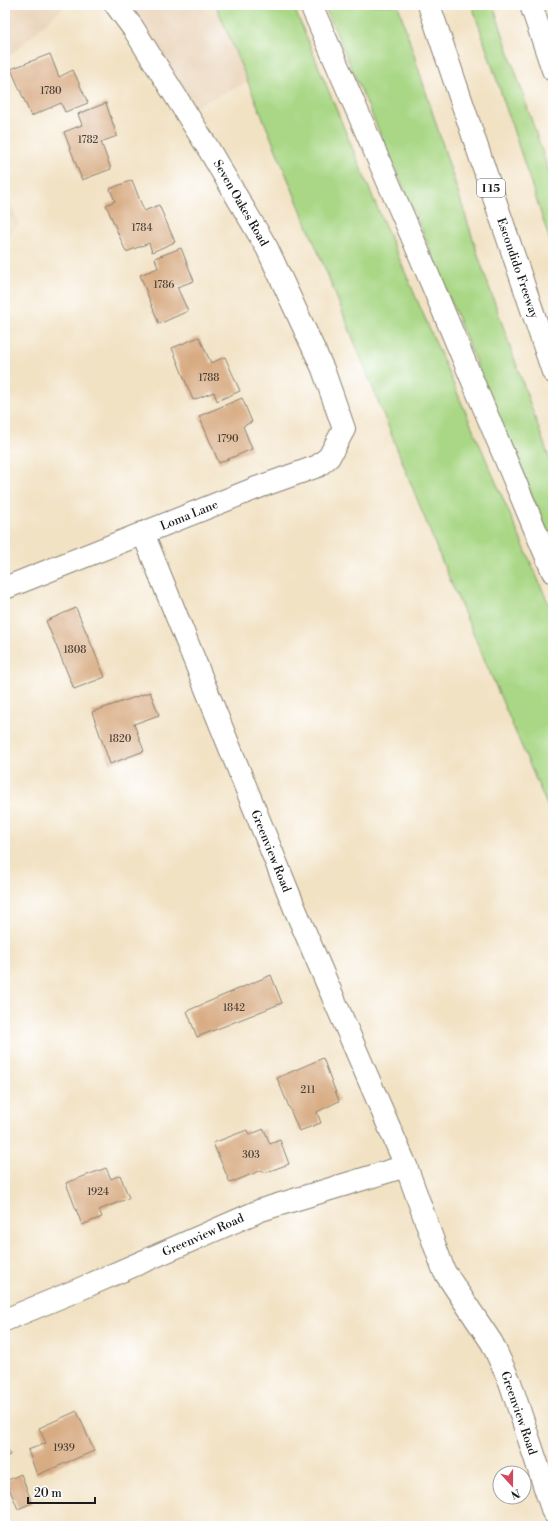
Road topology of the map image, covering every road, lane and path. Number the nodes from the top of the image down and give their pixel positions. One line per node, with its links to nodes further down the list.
1 (116, 5): 7 (main road, Seven Oakes Road)
2 (311, 5): 9 (main road)
3 (429, 5): 6 (main road, Escondido Freeway / I 15)
4 (531, 5): 5 (main road)
5 (553, 70)
6 (553, 372)
7 (339, 416): 8 (main road, Loma Lane)
8 (143, 533): 10 (main road, Loma Lane); 11 (main road, Greenview Road)
9 (553, 572)
10 (5, 588)
11 (406, 1166): 12 (main road, Greenview Road); 13 (main road, Greenview Road)
12 (5, 1320)
13 (553, 1512)

